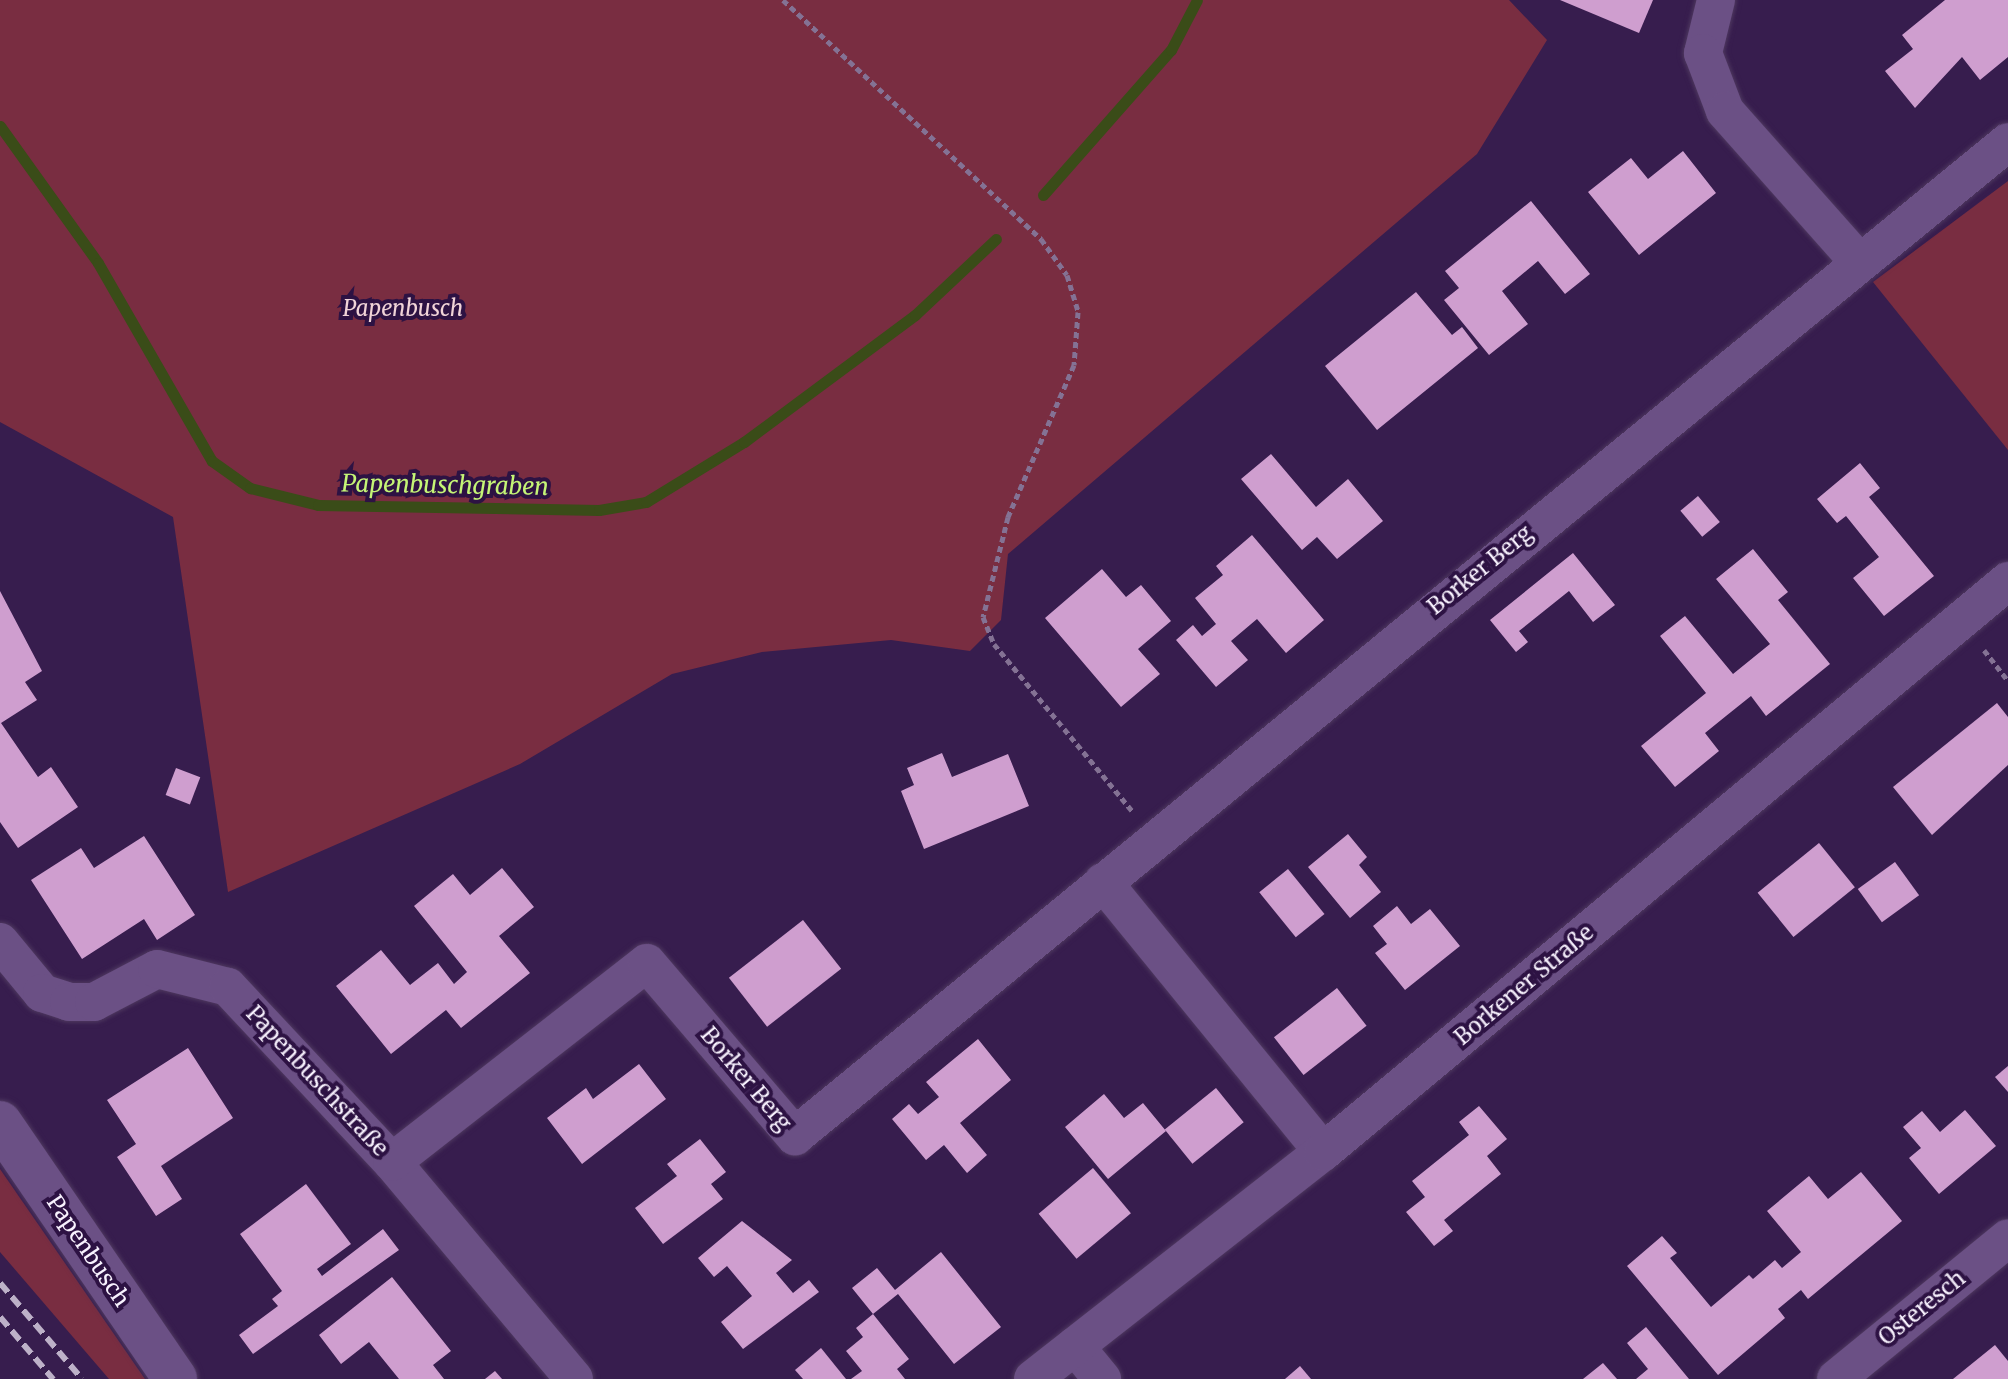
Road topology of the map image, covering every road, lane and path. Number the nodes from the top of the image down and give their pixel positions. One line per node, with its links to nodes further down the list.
1 (783, 0): 6 (path)
2 (1716, 0): 4 (street)
3 (2008, 142): 4 (street, Borker Berg)
4 (1858, 261): 6 (street, Borker Berg)
5 (2008, 581): 10 (street, Borkener Straße)
6 (1154, 836): 7 (street, Borker Berg)
7 (1103, 882): 10 (street); 11 (street, Borker Berg)
8 (0, 942): 11 (street, Papenbuschstraße)
9 (0, 1123): 14 (street, Papenbusch)
10 (1323, 1152): 13 (street, Borkener Straße)
11 (392, 1162): 15 (street, Papenbuschstraße)
12 (2008, 1238): 18 (street, Osteresch)
13 (1075, 1346): 16 (street, Borkener Straße); 17 (street)
14 (175, 1379)
15 (574, 1379)
16 (1033, 1379)
17 (1102, 1379)
18 (1836, 1379)

